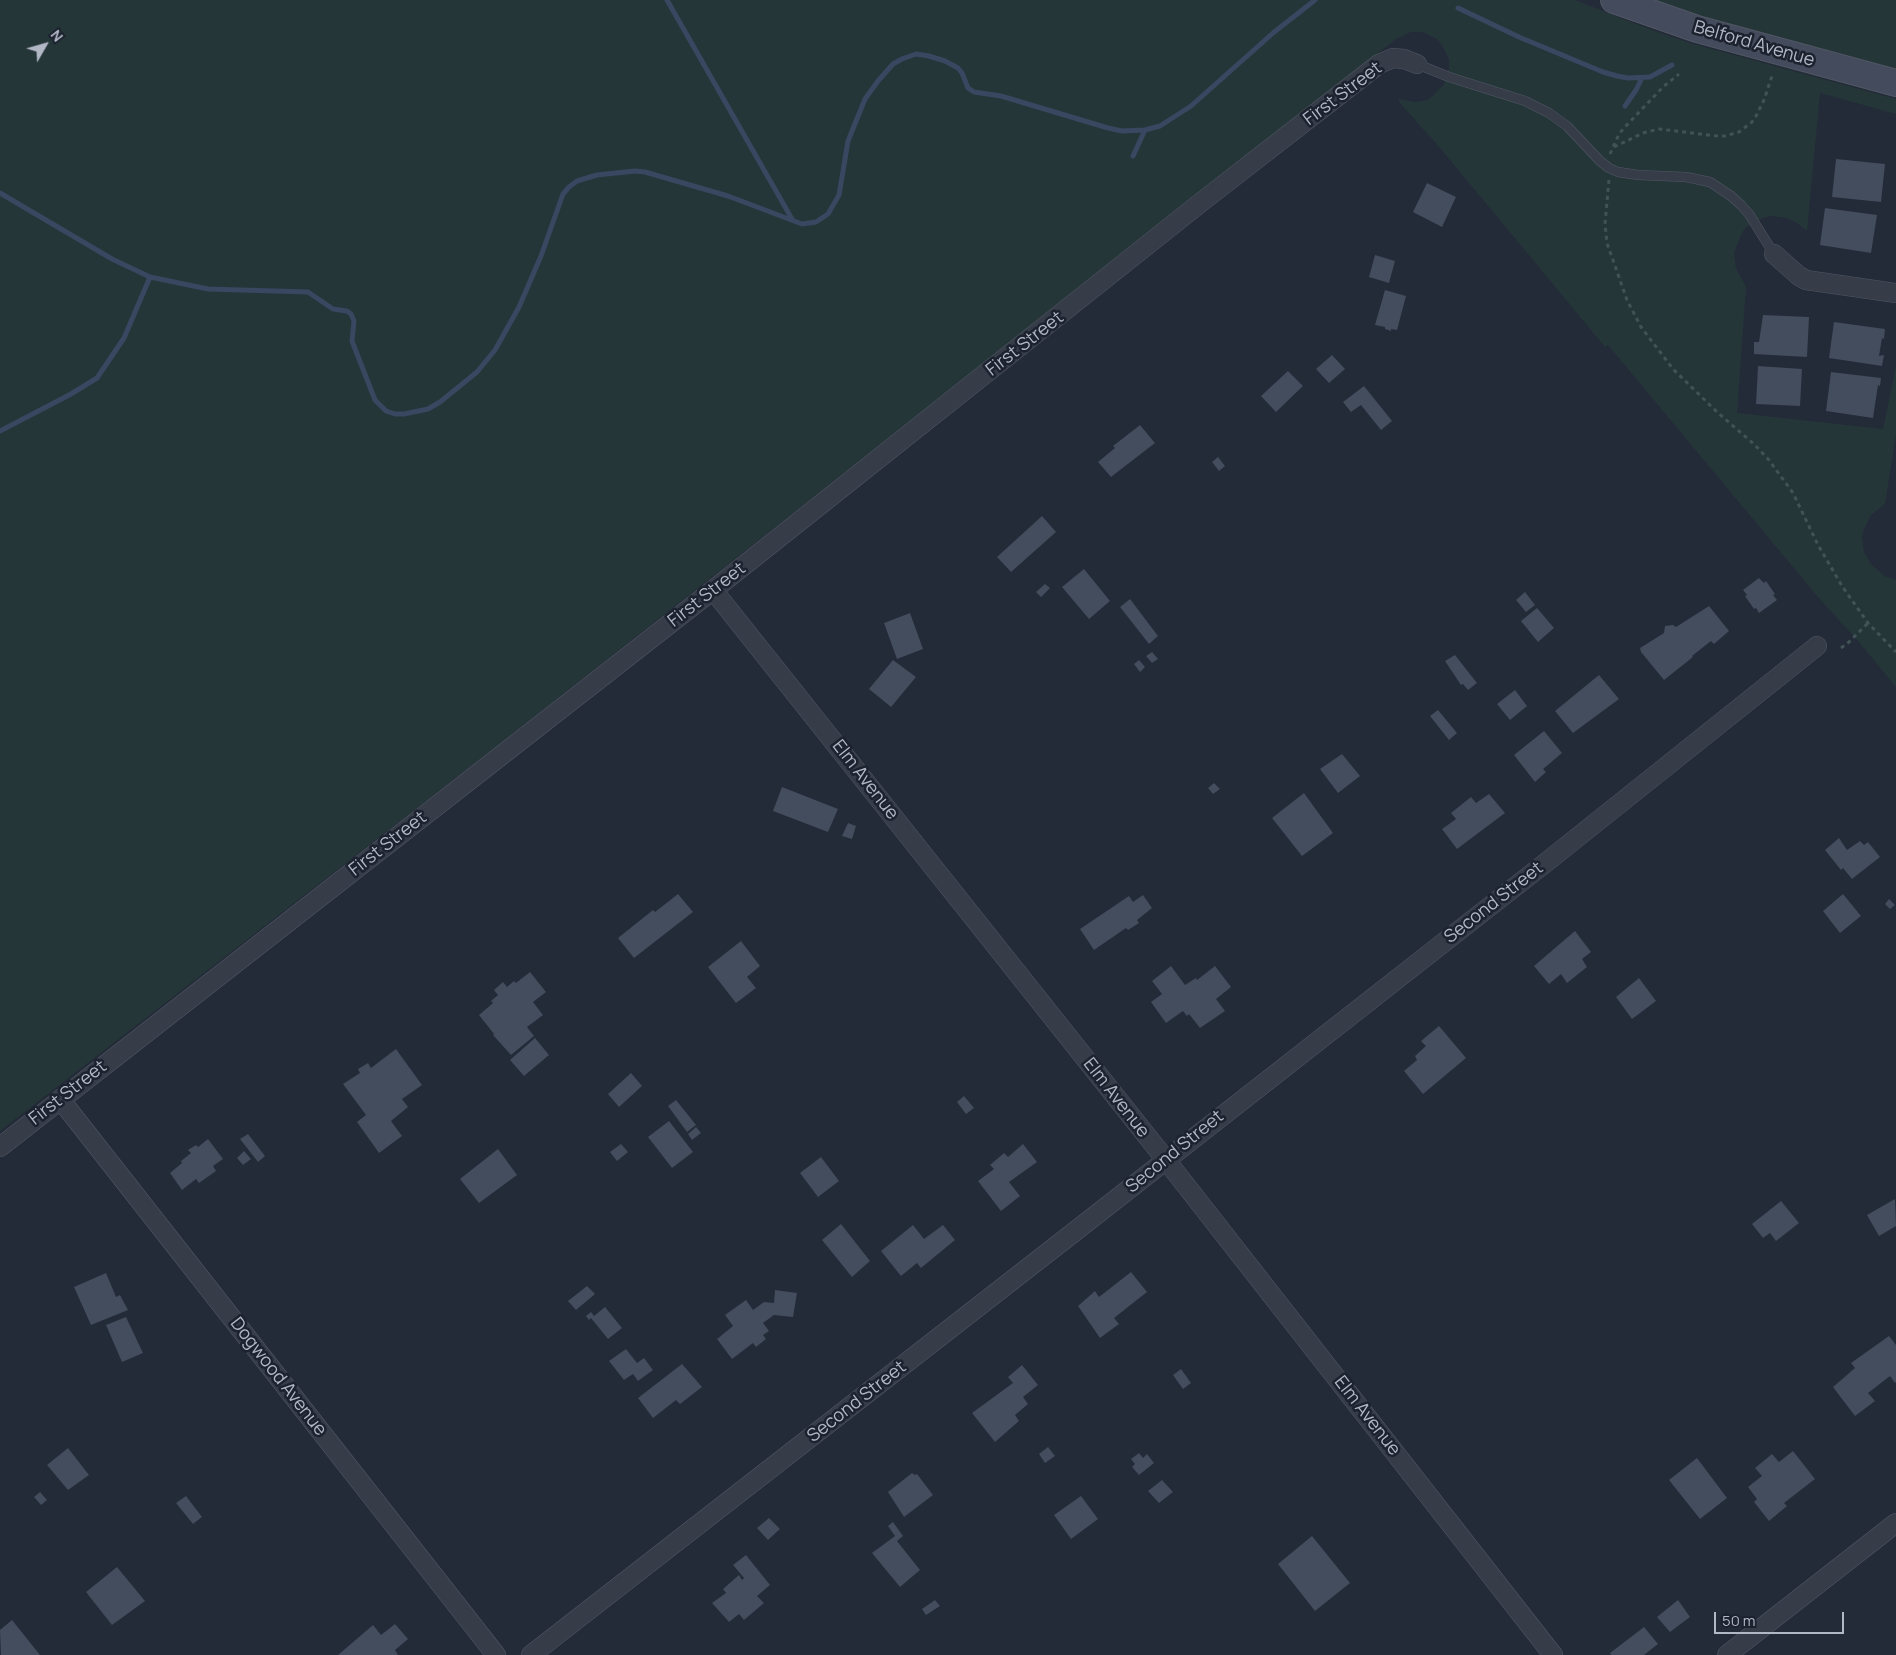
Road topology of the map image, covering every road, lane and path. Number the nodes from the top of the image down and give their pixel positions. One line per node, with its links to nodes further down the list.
1 (1614, 0): 5 (main road, Belford Avenue)
2 (1417, 64): 6 (lane); 9 (street, First Street)
3 (1774, 73): 4 (path)
4 (1679, 74)
5 (1896, 83)
6 (1609, 168): 7 (lane); 10 (path)
7 (1774, 254): 8 (street)
8 (1896, 293)
9 (713, 590): 14 (street, First Street); 16 (street, Elm Avenue)
10 (1868, 623): 12 (path); 13 (path)
11 (1817, 646): 16 (street, Second Street)
12 (1841, 648)
13 (1896, 652)
14 (60, 1099): 15 (street, First Street); 18 (street, Dogwood Avenue)
15 (0, 1147)
16 (1166, 1160): 19 (street, Second Street); 20 (street, Elm Avenue)
17 (1896, 1524): 21 (street)
18 (496, 1655)
19 (531, 1655)
20 (1553, 1655)
21 (1728, 1655)

